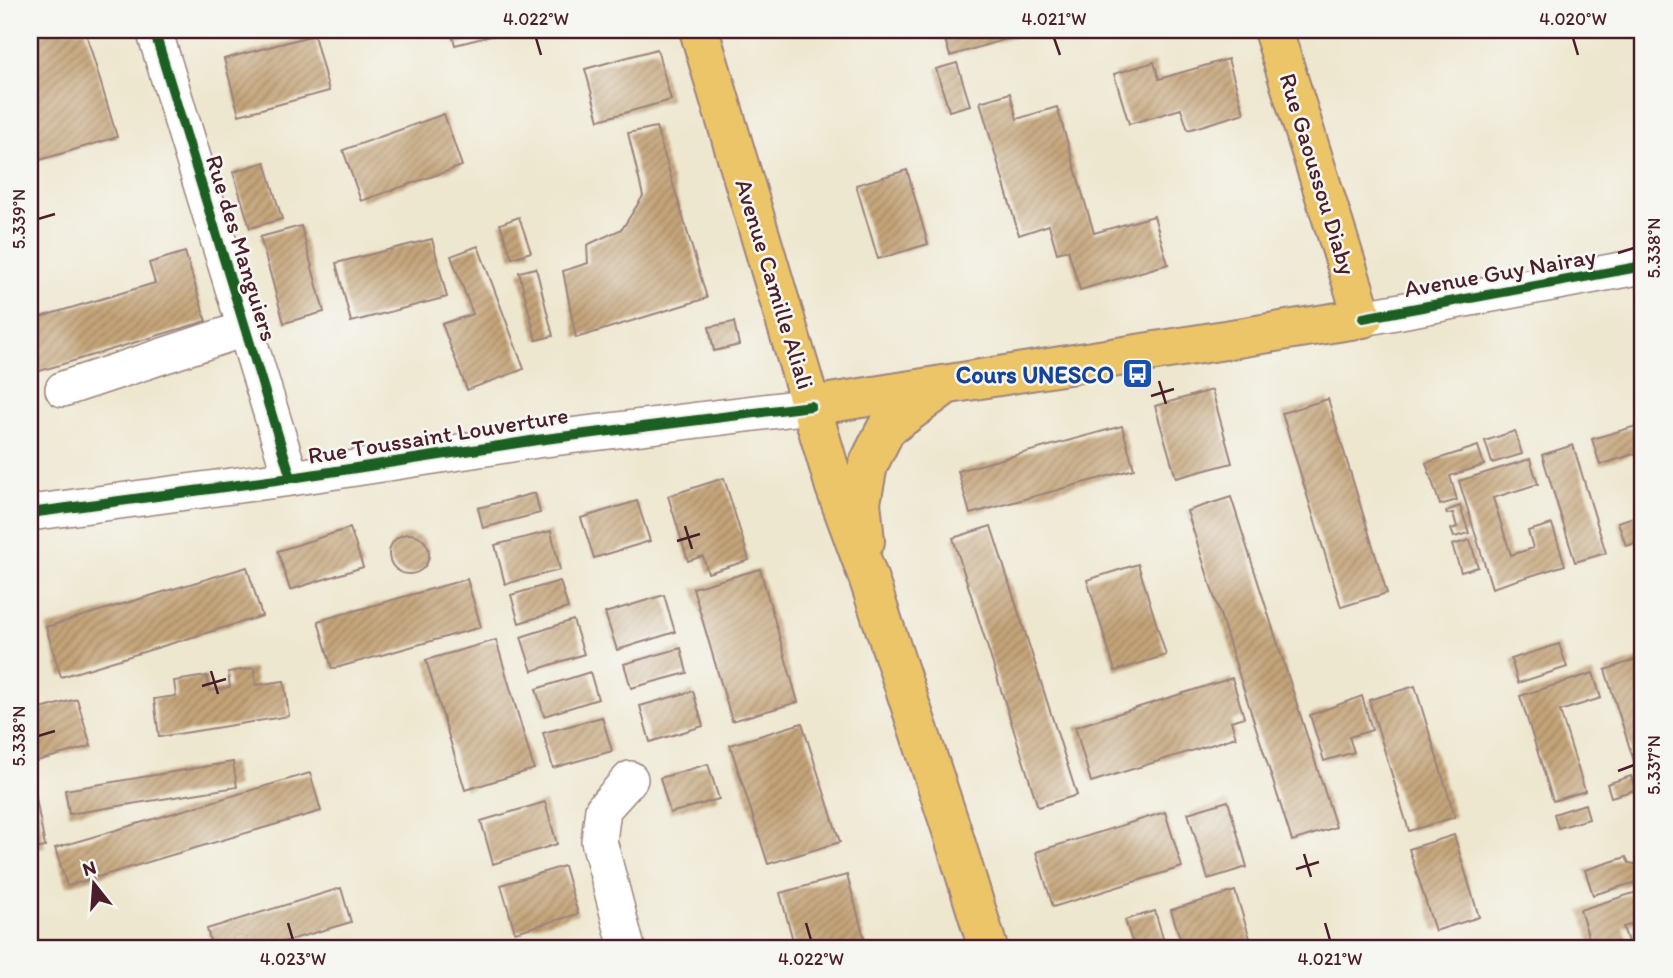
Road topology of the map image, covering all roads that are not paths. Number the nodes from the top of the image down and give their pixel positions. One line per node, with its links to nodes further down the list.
1 (154, 30): 6 (street, Rue des Manguiers)
2 (699, 30): 9 (main road, Avenue Camille Aliali)
3 (1273, 30): 5 (main road, Rue Gaoussou Diaby)
4 (1643, 266): 5 (street, Avenue Guy Nairay)
5 (1363, 318): 7 (main road, Avenue Guy Nairay)
6 (244, 328): 8 (street); 10 (street, Rue des Manguiers)
7 (948, 384): 9 (main road, Avenue Guy Nairay); 12 (main road, Avenue Camille Aliali)
8 (63, 389)
9 (811, 406): 10 (street, Rue Toussaint Louverture); 12 (main road, Avenue Camille Aliali)
10 (291, 478): 11 (street, Rue Toussaint Louverture)
11 (30, 513)
12 (868, 577): 15 (main road, Avenue Camille Aliali)
13 (630, 779): 14 (street)
14 (627, 948)
15 (988, 948)

